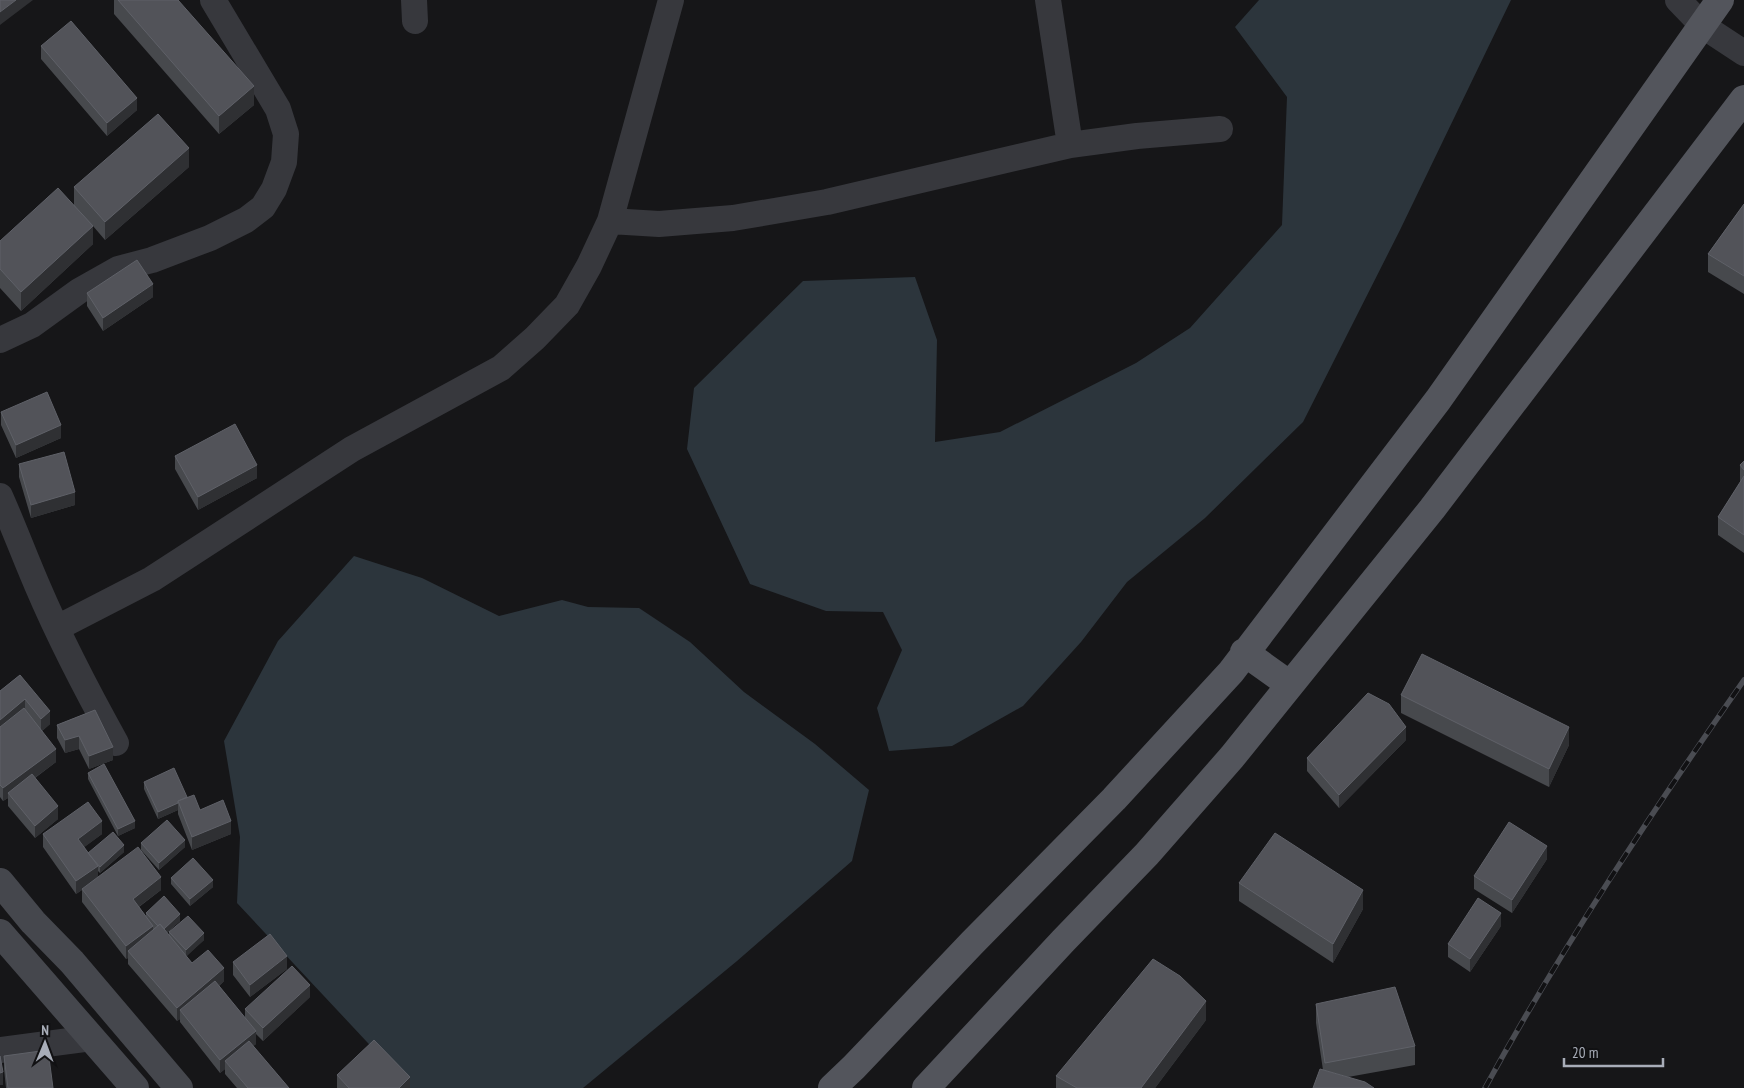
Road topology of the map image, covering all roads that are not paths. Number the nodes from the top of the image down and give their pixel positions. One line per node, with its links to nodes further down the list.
1 (213, 0): 12 (street)
2 (671, 0): 11 (street)
3 (1048, 0): 10 (street)
4 (1678, 0): 6 (street)
5 (1720, 0): 6 (main road)
6 (1703, 26): 7 (street); 15 (main road)
7 (1744, 53)
8 (1744, 98): 16 (main road)
9 (1220, 129): 10 (street)
10 (1070, 145): 11 (street)
11 (610, 221): 14 (street)
12 (0, 340)
13 (0, 496): 14 (street)
14 (57, 628): 17 (street)
15 (1244, 652): 16 (main road); 24 (main road)
16 (1290, 685): 25 (main road)
17 (116, 743)
18 (0, 882): 23 (street)
19 (0, 933): 20 (street)
20 (92, 1038): 21 (street); 22 (street)
21 (0, 1050)
22 (134, 1088)
23 (179, 1088)
24 (832, 1088)
25 (926, 1088)

